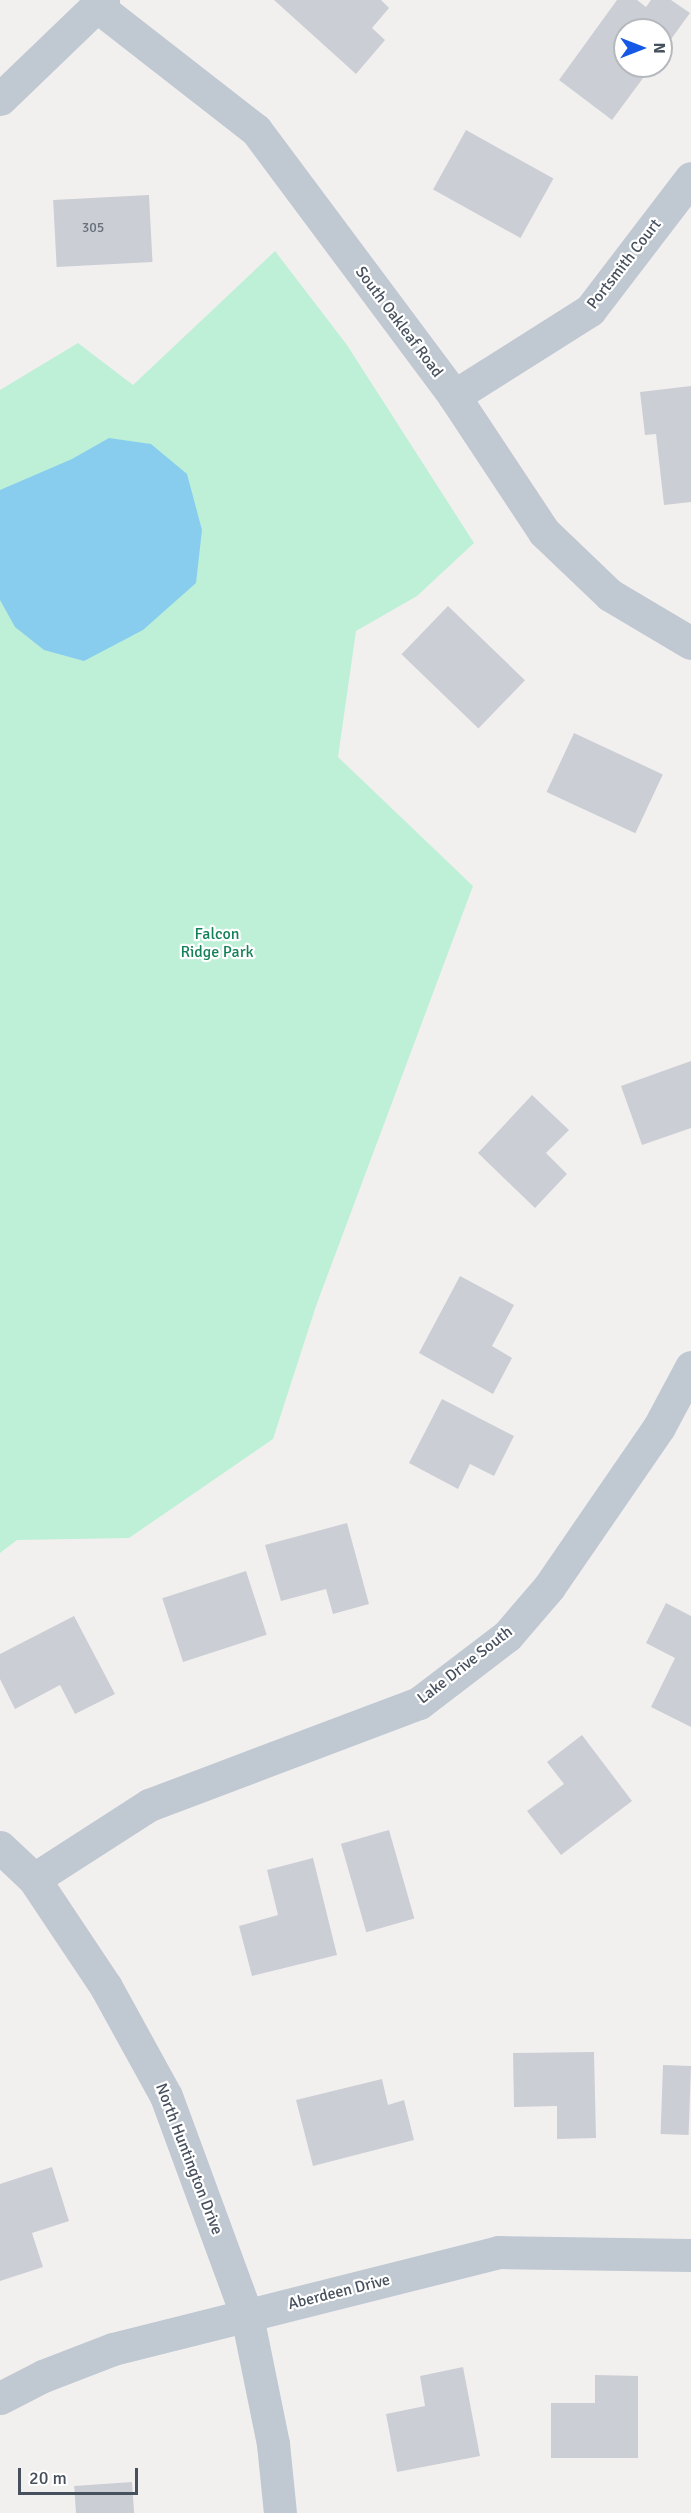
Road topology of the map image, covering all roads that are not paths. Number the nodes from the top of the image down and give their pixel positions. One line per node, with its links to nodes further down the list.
1 (100, 4): 2 (street); 4 (street, South Oakleaf Road)
2 (0, 99)
3 (691, 178): 4 (street, Portsmith Court)
4 (454, 396): 5 (street, South Oakleaf Road)
5 (691, 643)
6 (691, 1367): 8 (street, Lake Drive South)
7 (0, 1847): 8 (street, North Huntington Drive)
8 (34, 1879): 10 (street, North Huntington Drive)
9 (691, 2255): 10 (street, Aberdeen Drive)
10 (247, 2316): 11 (street, Aberdeen Drive); 12 (street, North Huntington Drive)
11 (0, 2398)
12 (280, 2513)

